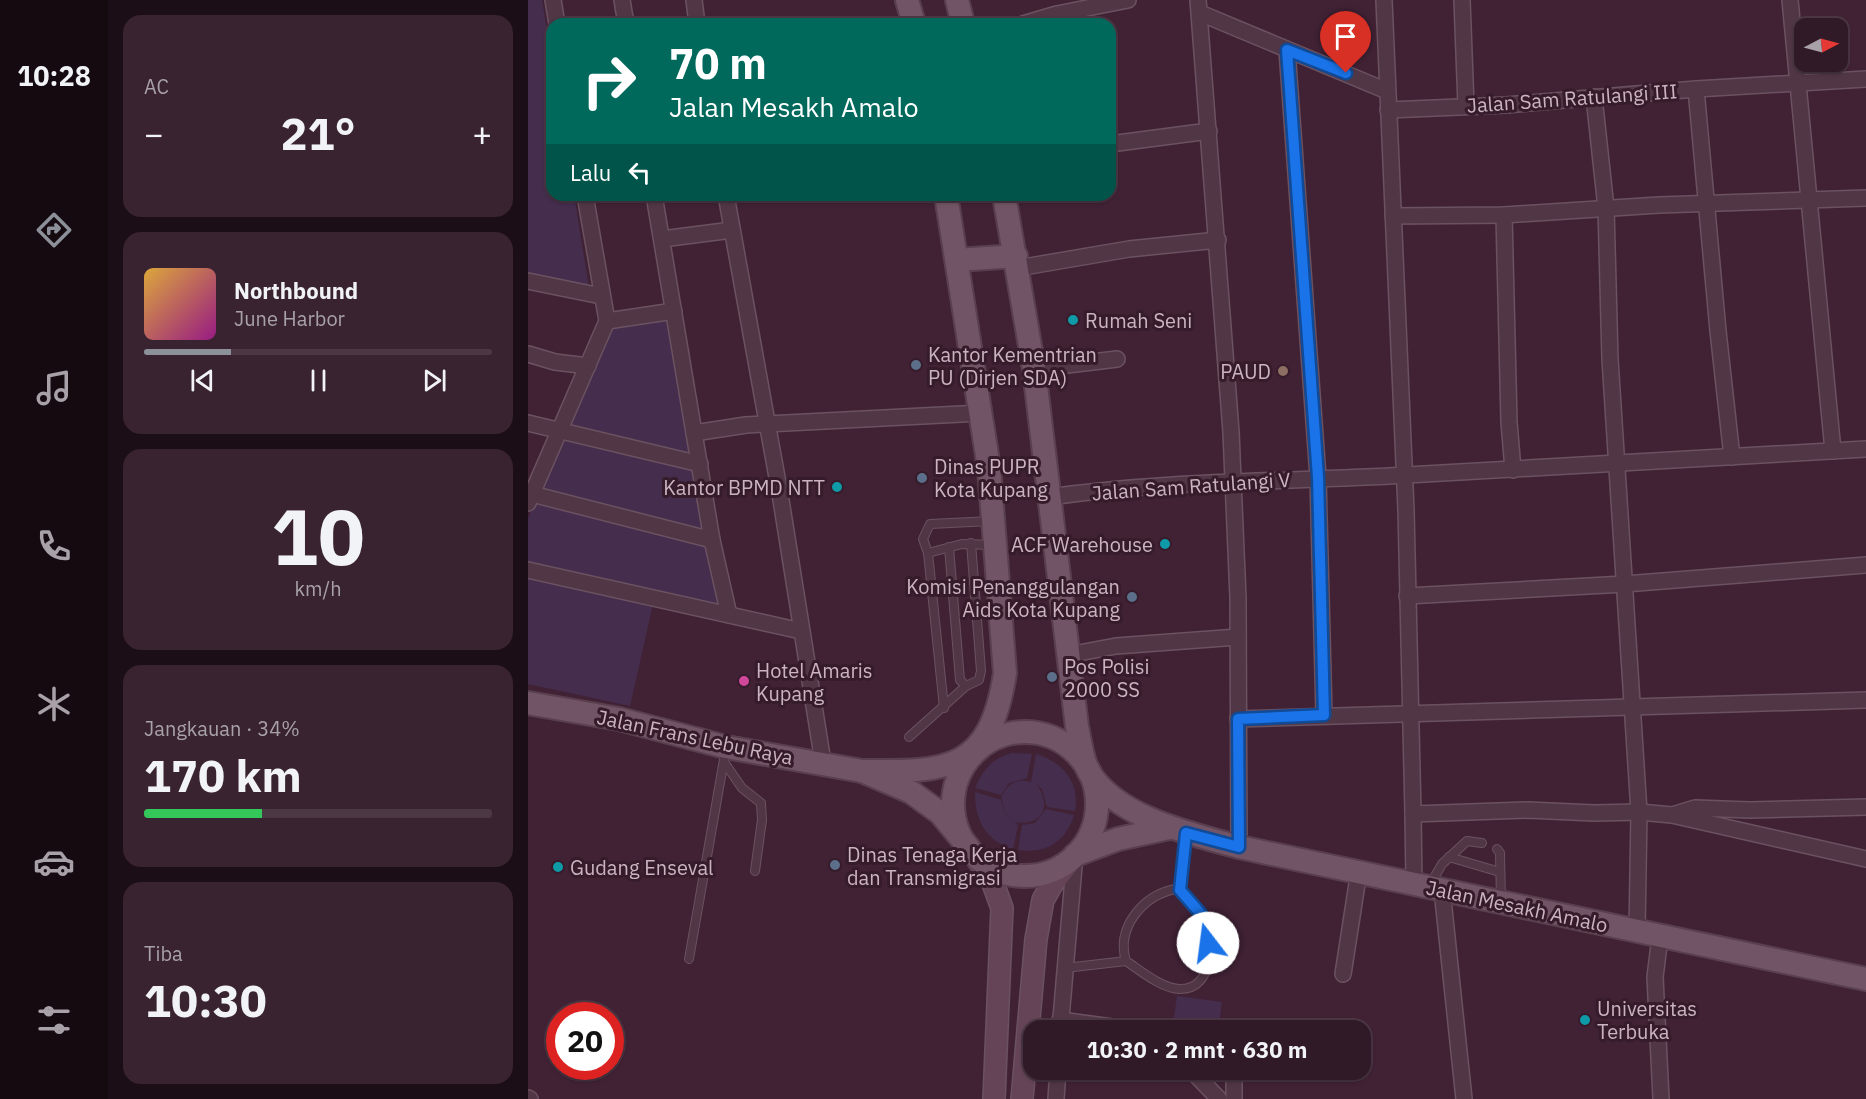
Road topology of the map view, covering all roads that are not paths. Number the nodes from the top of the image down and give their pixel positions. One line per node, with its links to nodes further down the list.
1 (552, 0): 11 (street)
2 (622, 0): 12 (street)
3 (694, 0): 13 (street)
4 (907, 0): 14 (main road)
5 (957, 0): 15 (main road)
6 (1128, 0): 16 (street)
7 (1384, 0): 21 (street)
8 (1462, 0): 23 (street)
9 (1790, 0): 19 (street)
10 (1199, 7): 17 (street); 25 (street)
11 (556, 18)
12 (625, 18)
13 (697, 18)
14 (912, 18)
15 (962, 18)
16 (1043, 18)
17 (1287, 50): 21 (street); 63 (street)
18 (1866, 79): 19 (street, Jalan Sam Ratulangi III)
19 (1796, 82): 20 (street, Jalan Sam Ratulangi III); 28 (street)
20 (1696, 89): 22 (street, Jalan Sam Ratulangi III); 34 (street)
21 (1387, 91): 24 (street)
22 (1594, 97): 23 (street, Jalan Sam Ratulangi III); 35 (street)
23 (1466, 106): 24 (street, Jalan Sam Ratulangi III)
24 (1388, 110): 37 (street)
25 (1209, 131): 26 (street); 40 (street)
26 (1116, 143)
27 (1866, 198): 28 (street)
28 (1810, 200): 34 (street); 57 (street)
29 (586, 201): 44 (street)
30 (655, 201): 39 (street)
31 (727, 201): 38 (street)
32 (947, 201): 41 (main road)
33 (1005, 201): 42 (main road)
34 (1707, 203): 35 (street); 58 (street)
35 (1606, 208): 36 (street); 60 (street)
36 (1504, 214): 37 (street); 61 (street)
37 (1393, 216): 62 (street)
38 (732, 230): 39 (street); 53 (street)
39 (662, 239): 45 (street)
40 (1218, 240): 42 (street); 64 (street)
41 (957, 260): 42 (main road); 51 (main road)
42 (1017, 262): 50 (main road)
43 (528, 281): 44 (street)
44 (601, 296): 46 (street)
45 (674, 311): 46 (street); 55 (street)
46 (607, 321): 49 (street)
47 (528, 354): 49 (street)
48 (1117, 359): 50 (street)
49 (588, 366): 54 (street)
50 (1034, 369): 66 (main road)
51 (981, 413): 53 (street); 67 (main road)
52 (528, 423): 54 (street)
53 (768, 426): 55 (street); 78 (street)
54 (559, 430): 59 (street); 65 (street)
55 (694, 433): 59 (street)
56 (1866, 449): 57 (street, Jalan Sam Ratulangi V)
57 (1833, 451): 58 (street, Jalan Sam Ratulangi V)
58 (1732, 457): 60 (street, Jalan Sam Ratulangi V)
59 (700, 464): 68 (street)
60 (1617, 464): 61 (street, Jalan Sam Ratulangi V); 75 (street)
61 (1513, 470): 62 (street, Jalan Sam Ratulangi V)
62 (1405, 476): 63 (street, Jalan Sam Ratulangi V); 76 (street)
63 (1318, 477): 64 (street, Jalan Sam Ratulangi V); 87 (street)
64 (1232, 482): 66 (street, Jalan Sam Ratulangi V); 79 (street)
65 (529, 497): 68 (street)
66 (1049, 497): 80 (main road)
67 (993, 521): 70 (main road); 72 (lane)
68 (712, 540): 77 (street)
69 (970, 543): 70 (lane); 71 (lane); 81 (lane)
70 (995, 545): 90 (main road)
71 (949, 547): 72 (lane); 81 (lane)
72 (928, 553): 85 (lane)
73 (1866, 565): 75 (street)
74 (528, 570): 77 (street)
75 (1625, 584): 76 (street); 84 (street)
76 (1407, 596): 86 (street)
77 (729, 615): 78 (street)
78 (801, 631): 92 (street)
79 (1238, 637): 80 (street); 88 (street)
80 (1068, 655): 94 (main road)
81 (966, 686): 85 (lane)
82 (1866, 700): 84 (street)
83 (528, 703): 91 (main road, Jalan Frans Lebu Raya)
84 (1633, 706): 86 (street); 96 (street)
85 (944, 708): 89 (lane)
86 (1412, 712): 87 (street); 97 (street)
87 (1324, 715): 88 (street)
88 (1238, 719): 101 (street)
89 (909, 737)
90 (974, 752): 93 (main road, Jalan Frans Lebu Raya); 94 (main road); 102 (main road)
91 (725, 755): 92 (main road, Jalan Frans Lebu Raya); 107 (lane); 115 (lane)
92 (823, 762): 93 (main road, Jalan Frans Lebu Raya)
93 (862, 771): 102 (main road, Jalan Frans Lebu Raya)
94 (1089, 771): 99 (main road, Jalan Mesakh Amalo); 104 (main road)
95 (1866, 807): 98 (street)
96 (1639, 812): 97 (street); 98 (street); 113 (street)
97 (1413, 814): 110 (street)
98 (1672, 815): 106 (street)
99 (1178, 830): 101 (main road, Jalan Mesakh Amalo); 104 (main road, Jalan Mesakh Amalo); 111 (lane)
100 (1482, 843): 105 (lane)
101 (1239, 847): 108 (main road, Jalan Mesakh Amalo)
102 (969, 848): 104 (main road); 125 (main road)
103 (1497, 849): 109 (lane)
104 (1075, 855): 117 (street); 126 (main road)
105 (1449, 857): 109 (lane); 110 (lane)
106 (1866, 859)
107 (755, 871)
108 (1359, 872): 110 (main road, Jalan Mesakh Amalo); 118 (street)
109 (1500, 872): 112 (lane)
110 (1428, 887): 112 (main road, Jalan Mesakh Amalo); 129 (street)
111 (1180, 890): 116 (lane); 116 (lane)
112 (1501, 902): 113 (main road, Jalan Mesakh Amalo)
113 (1638, 931): 114 (main road, Jalan Mesakh Amalo)
114 (1660, 937): 119 (main road, Jalan Mesakh Amalo); 130 (street)
115 (689, 959)
116 (1126, 962): 117 (lane)
117 (1064, 968): 120 (street)
118 (1343, 974)
119 (1866, 979)
120 (1060, 1020)
121 (1057, 1080): 127 (street)
122 (1199, 1080): 124 (street)
123 (1234, 1080): 128 (street)
124 (1211, 1096)
125 (994, 1099)
126 (1022, 1099)
127 (1056, 1099)
128 (1234, 1099)
129 (1464, 1099)
130 (1661, 1099)

